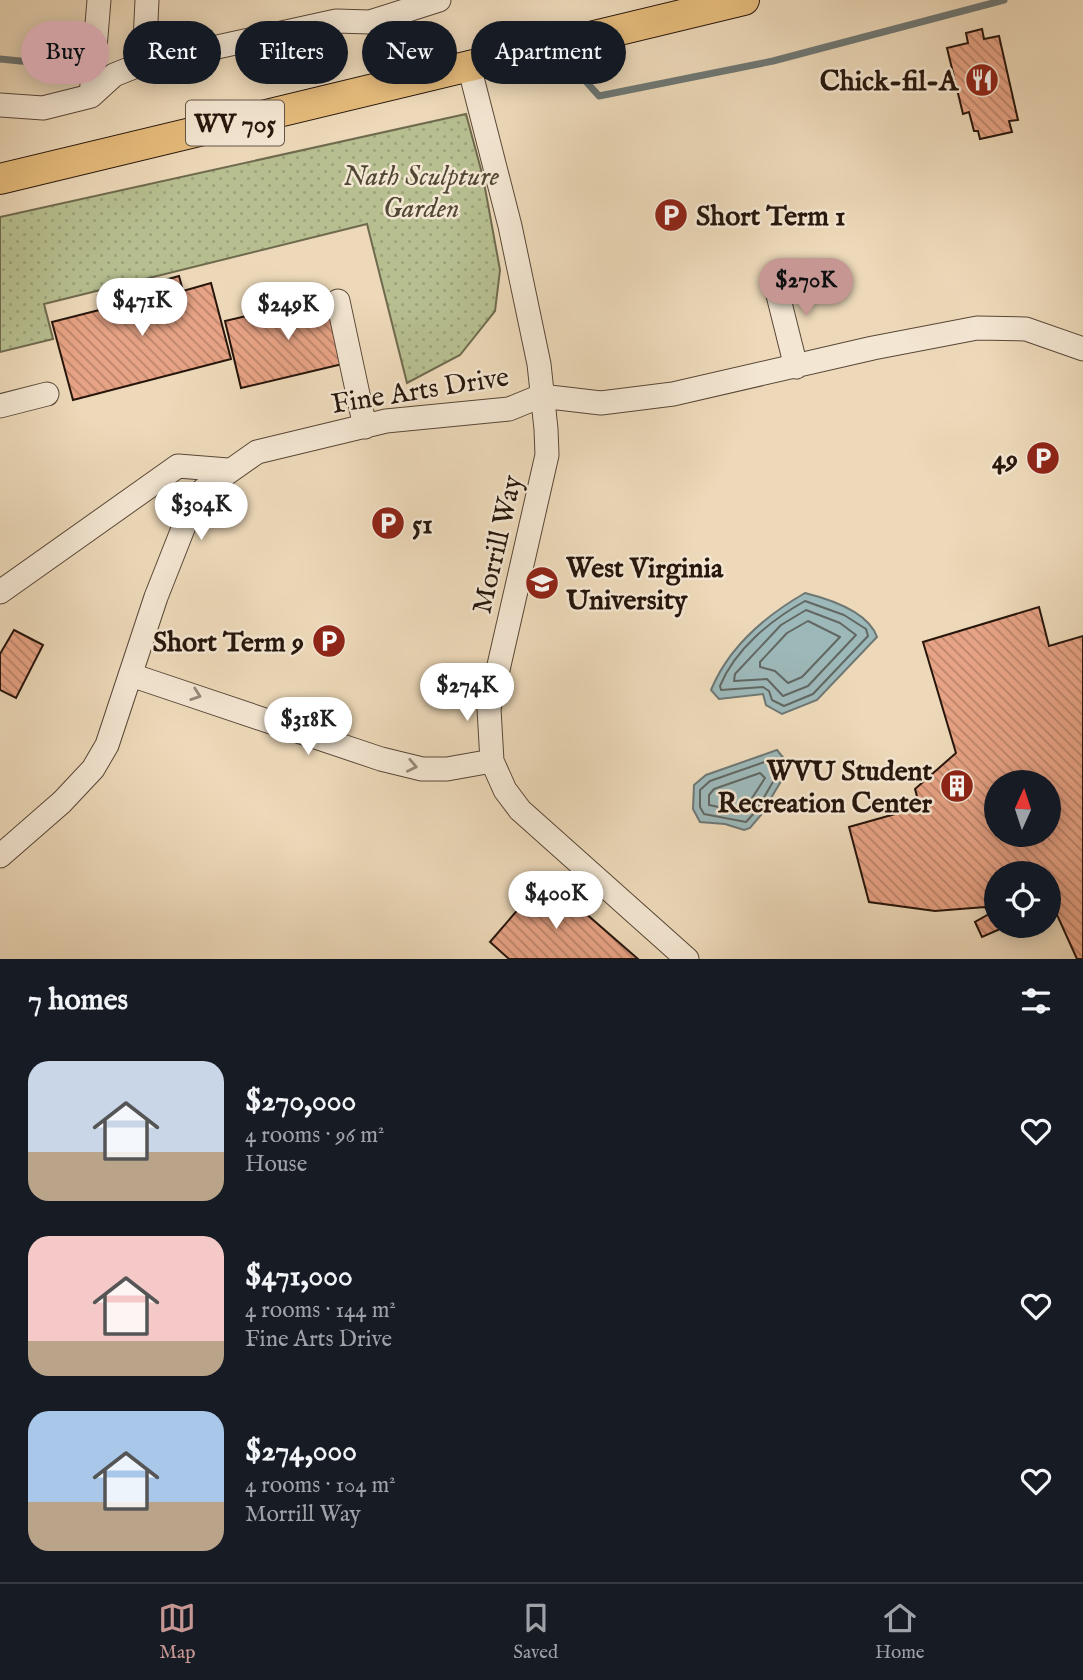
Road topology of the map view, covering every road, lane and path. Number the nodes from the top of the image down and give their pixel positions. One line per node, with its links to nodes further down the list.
1 (99, 0): 9 (street)
2 (147, 0): 5 (street)
3 (439, 0): 6 (street)
4 (735, 1): 7 (main road, WV 705)
5 (146, 21)
6 (221, 47)
7 (469, 66): 11 (main road, WV 705); 17 (street, Morrill Way)
8 (123, 71): 9 (street)
9 (91, 96): 10 (street)
10 (0, 105)
11 (0, 179)
12 (774, 279): 15 (street)
13 (338, 301): 19 (street)
14 (1083, 348): 15 (street)
15 (796, 367): 17 (street)
16 (47, 394): 18 (street)
17 (541, 396): 19 (street, Fine Arts Drive); 23 (street, Morrill Way)
18 (0, 406)
19 (365, 427): 20 (street, Fine Arts Drive)
20 (228, 470): 21 (street); 22 (street, Fine Arts Drive)
21 (0, 592)
22 (131, 675): 23 (street, one-way to 23); 24 (street, Fine Arts Drive)
23 (492, 761): 25 (street, Morrill Way)
24 (0, 856)
25 (687, 959)

